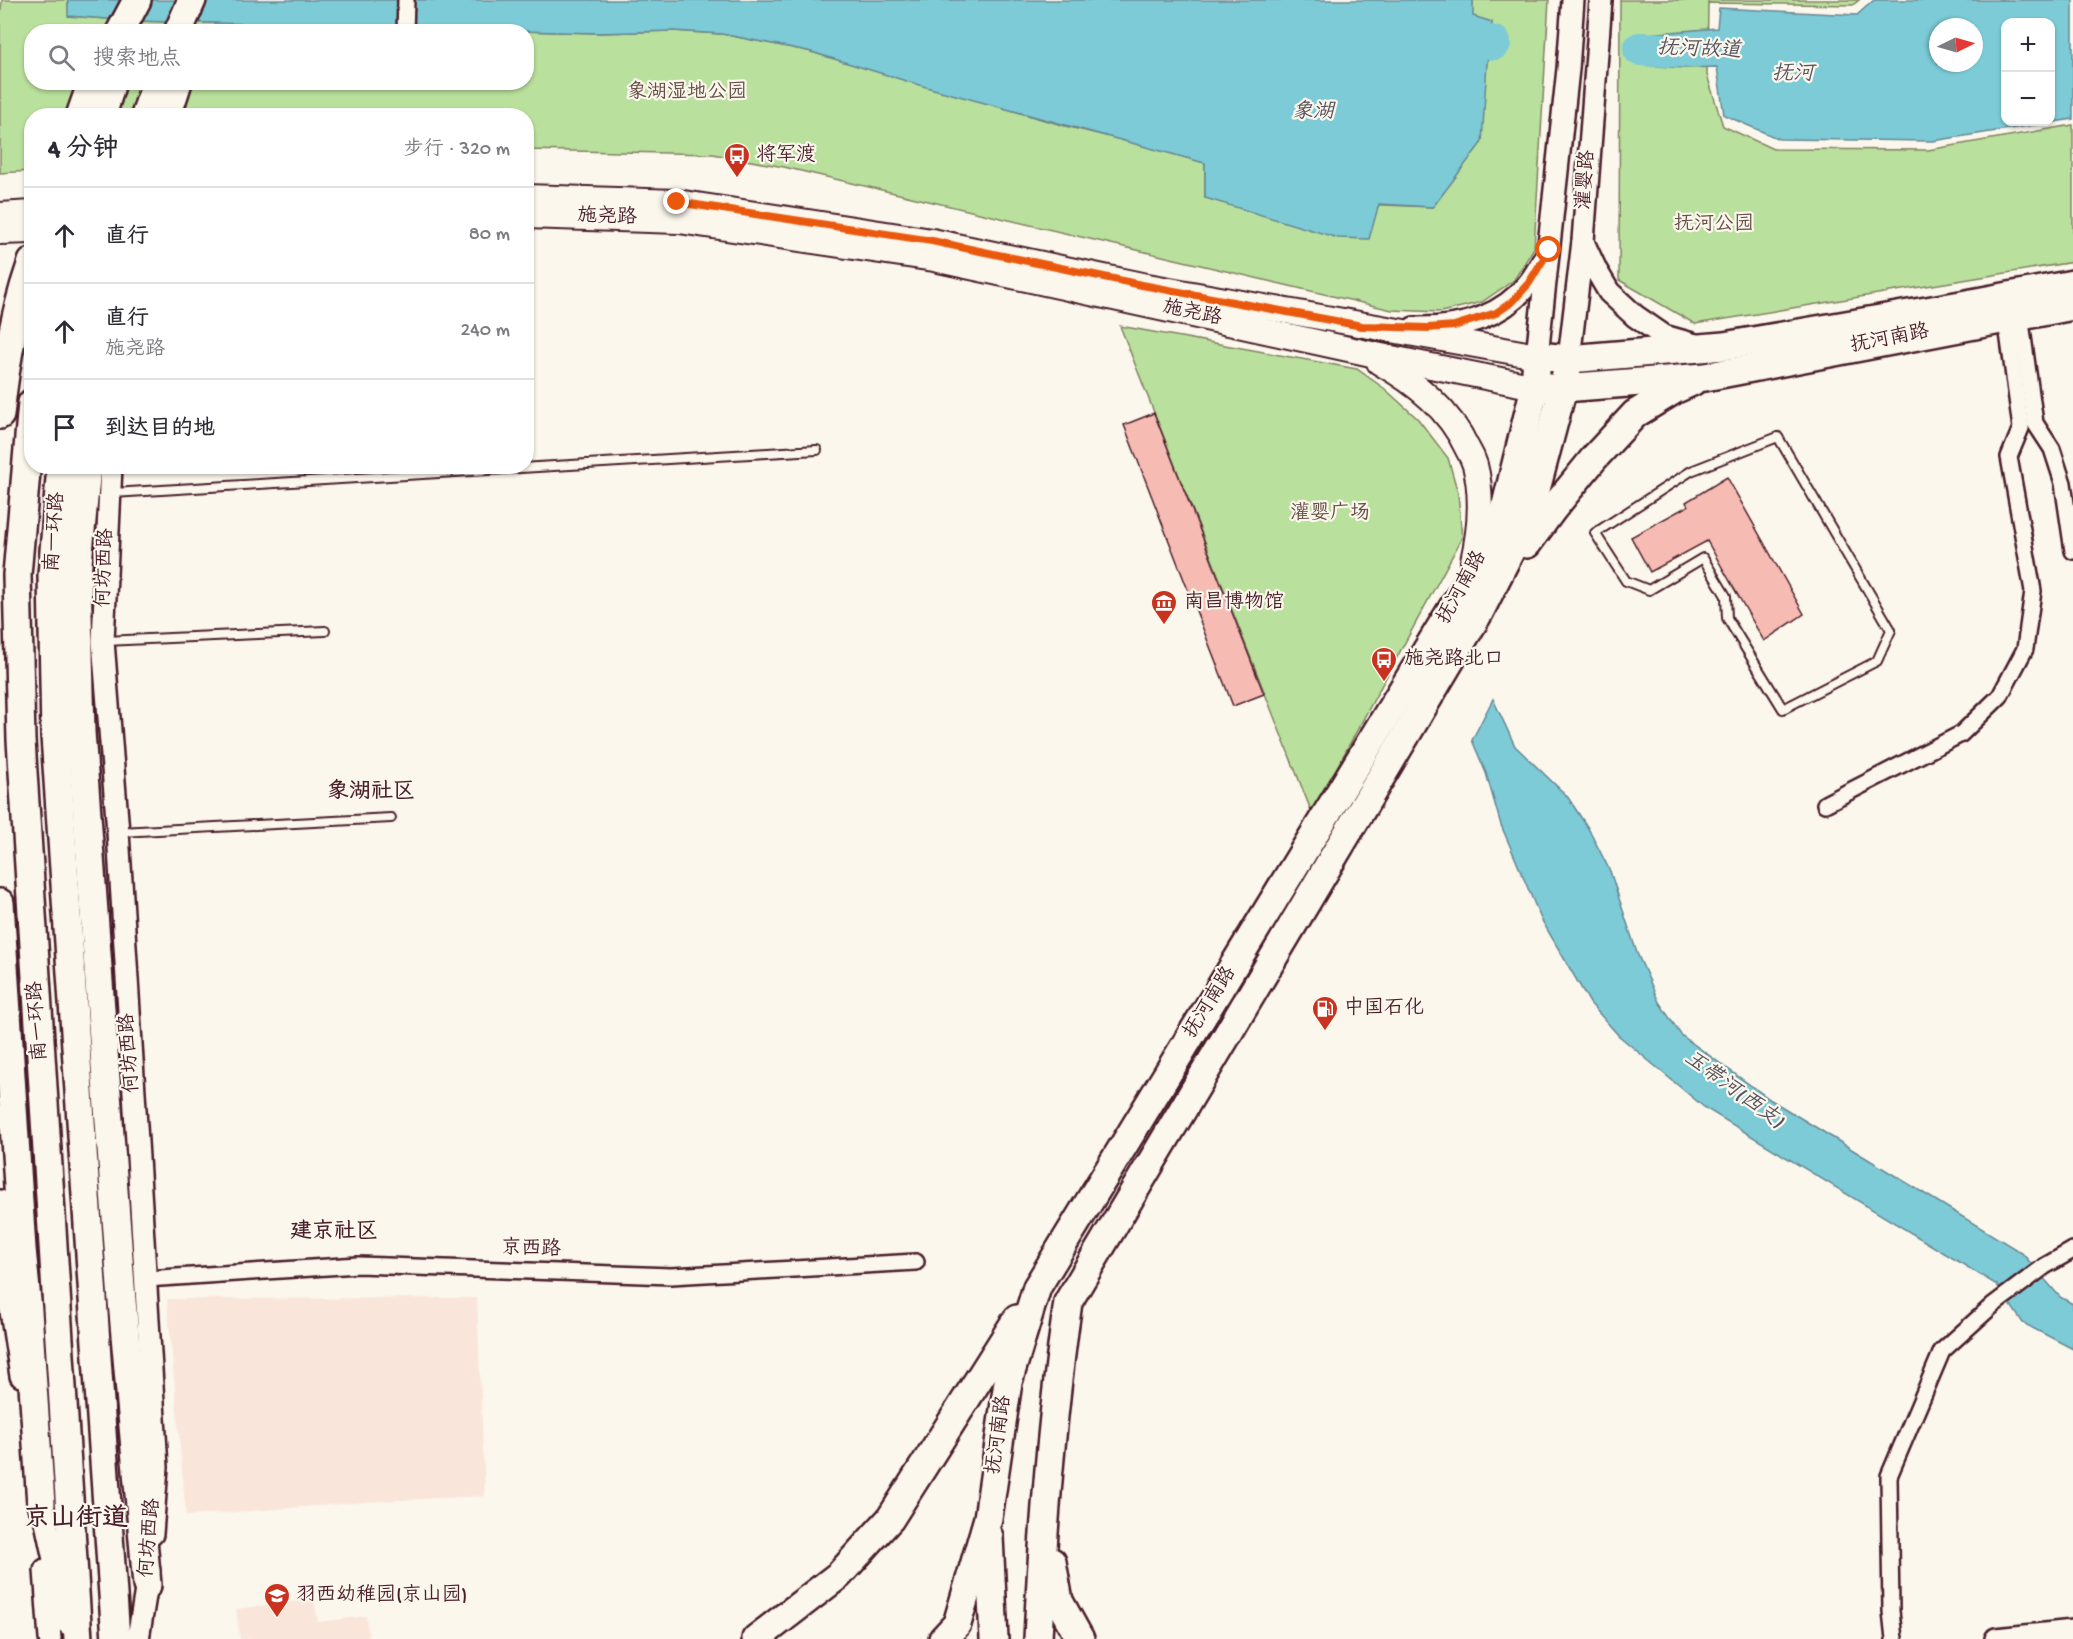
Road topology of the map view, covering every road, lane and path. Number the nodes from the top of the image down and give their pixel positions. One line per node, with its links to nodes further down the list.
1 (136, 0): 8 (highway)
2 (145, 0): 9 (highway)
3 (192, 0): 10 (highway)
4 (198, 0): 11 (highway)
5 (406, 0): 12 (street)
6 (1573, 0): 28 (main road, 灌婴路)
7 (1600, 0): 27 (main road, 灌婴路)
8 (124, 24)
9 (135, 24)
10 (182, 24)
11 (192, 24)
12 (405, 24)
13 (89, 90): 17 (highway)
14 (110, 90): 18 (highway)
15 (153, 90): 19 (highway)
16 (175, 90): 20 (highway)
17 (83, 108)
18 (104, 108)
19 (148, 108)
20 (170, 108)
21 (534, 197): 33 (main road, 施尧路)
22 (24, 213): 23 (main road)
23 (0, 214)
24 (534, 216): 35 (main road, 施尧路)
25 (24, 231): 26 (main road)
26 (0, 232)
27 (1583, 241): 34 (main road); 37 (main road, 灌婴路)
28 (1549, 250): 33 (main road); 36 (main road, 灌婴路)
29 (2073, 284): 34 (highway, 抚河南路)
30 (24, 289): 41 (highway)
31 (2073, 306): 32 (highway, 抚河南路)
32 (2013, 317): 38 (highway, 抚河南路); 51 (street); 56 (street)
33 (1362, 326): 36 (main road, 施尧路)
34 (1704, 347): 37 (highway, 抚河南路)
35 (1359, 351): 39 (main road, 施尧路); 52 (main road)
36 (1537, 356): 37 (highway, 抚河南路); 39 (highway, 抚河南路)
37 (1569, 359): 40 (highway, 抚河南路)
38 (1705, 377): 40 (highway, 抚河南路); 53 (highway)
39 (1535, 387): 40 (highway, 抚河南路); 52 (highway, 抚河南路)
40 (1563, 388): 53 (highway, 抚河南路)
41 (0, 416)
42 (817, 450): 43 (lane)
43 (534, 468)
44 (26, 474): 74 (highway, 南一环路)
45 (60, 474): 75 (highway, 南一环路)
46 (86, 474): 70 (highway)
47 (110, 474): 49 (main road, 何坊西路)
48 (430, 474): 49 (lane)
49 (108, 494): 55 (main road, 何坊西路)
50 (1595, 533): 50 (lane)
51 (2073, 551)
52 (1469, 581): 65 (highway, 抚河南路)
53 (1480, 611): 69 (highway, 抚河南路)
54 (325, 631): 55 (lane)
55 (103, 641): 58 (main road, 何坊西路)
56 (1825, 804)
57 (391, 818): 58 (lane)
58 (118, 832): 64 (main road, 何坊西路)
59 (0, 903): 62 (highway)
60 (0, 1201): 62 (main road)
61 (2073, 1251): 83 (street)
62 (8, 1255): 66 (main road); 67 (highway)
63 (916, 1262): 64 (street, 京西路)
64 (146, 1280): 70 (main road, 何坊西路)
65 (1037, 1287): 68 (highway, 抚河南路); 78 (highway)
66 (8, 1341): 67 (main road)
67 (41, 1504): 72 (main road); 73 (main road)
68 (988, 1518): 79 (highway, 抚河南路); 80 (highway)
69 (1043, 1519): 81 (highway, 抚河南路); 82 (highway)
70 (147, 1586): 76 (main road, 何坊西路); 77 (main road)
71 (2073, 1631): 84 (main road)
72 (50, 1639)
73 (71, 1639)
74 (78, 1639)
75 (116, 1639)
76 (138, 1639)
77 (149, 1639)
78 (756, 1639)
79 (944, 1639)
80 (994, 1639)
81 (1038, 1639)
82 (1080, 1639)
83 (1894, 1639)
84 (1996, 1639)

